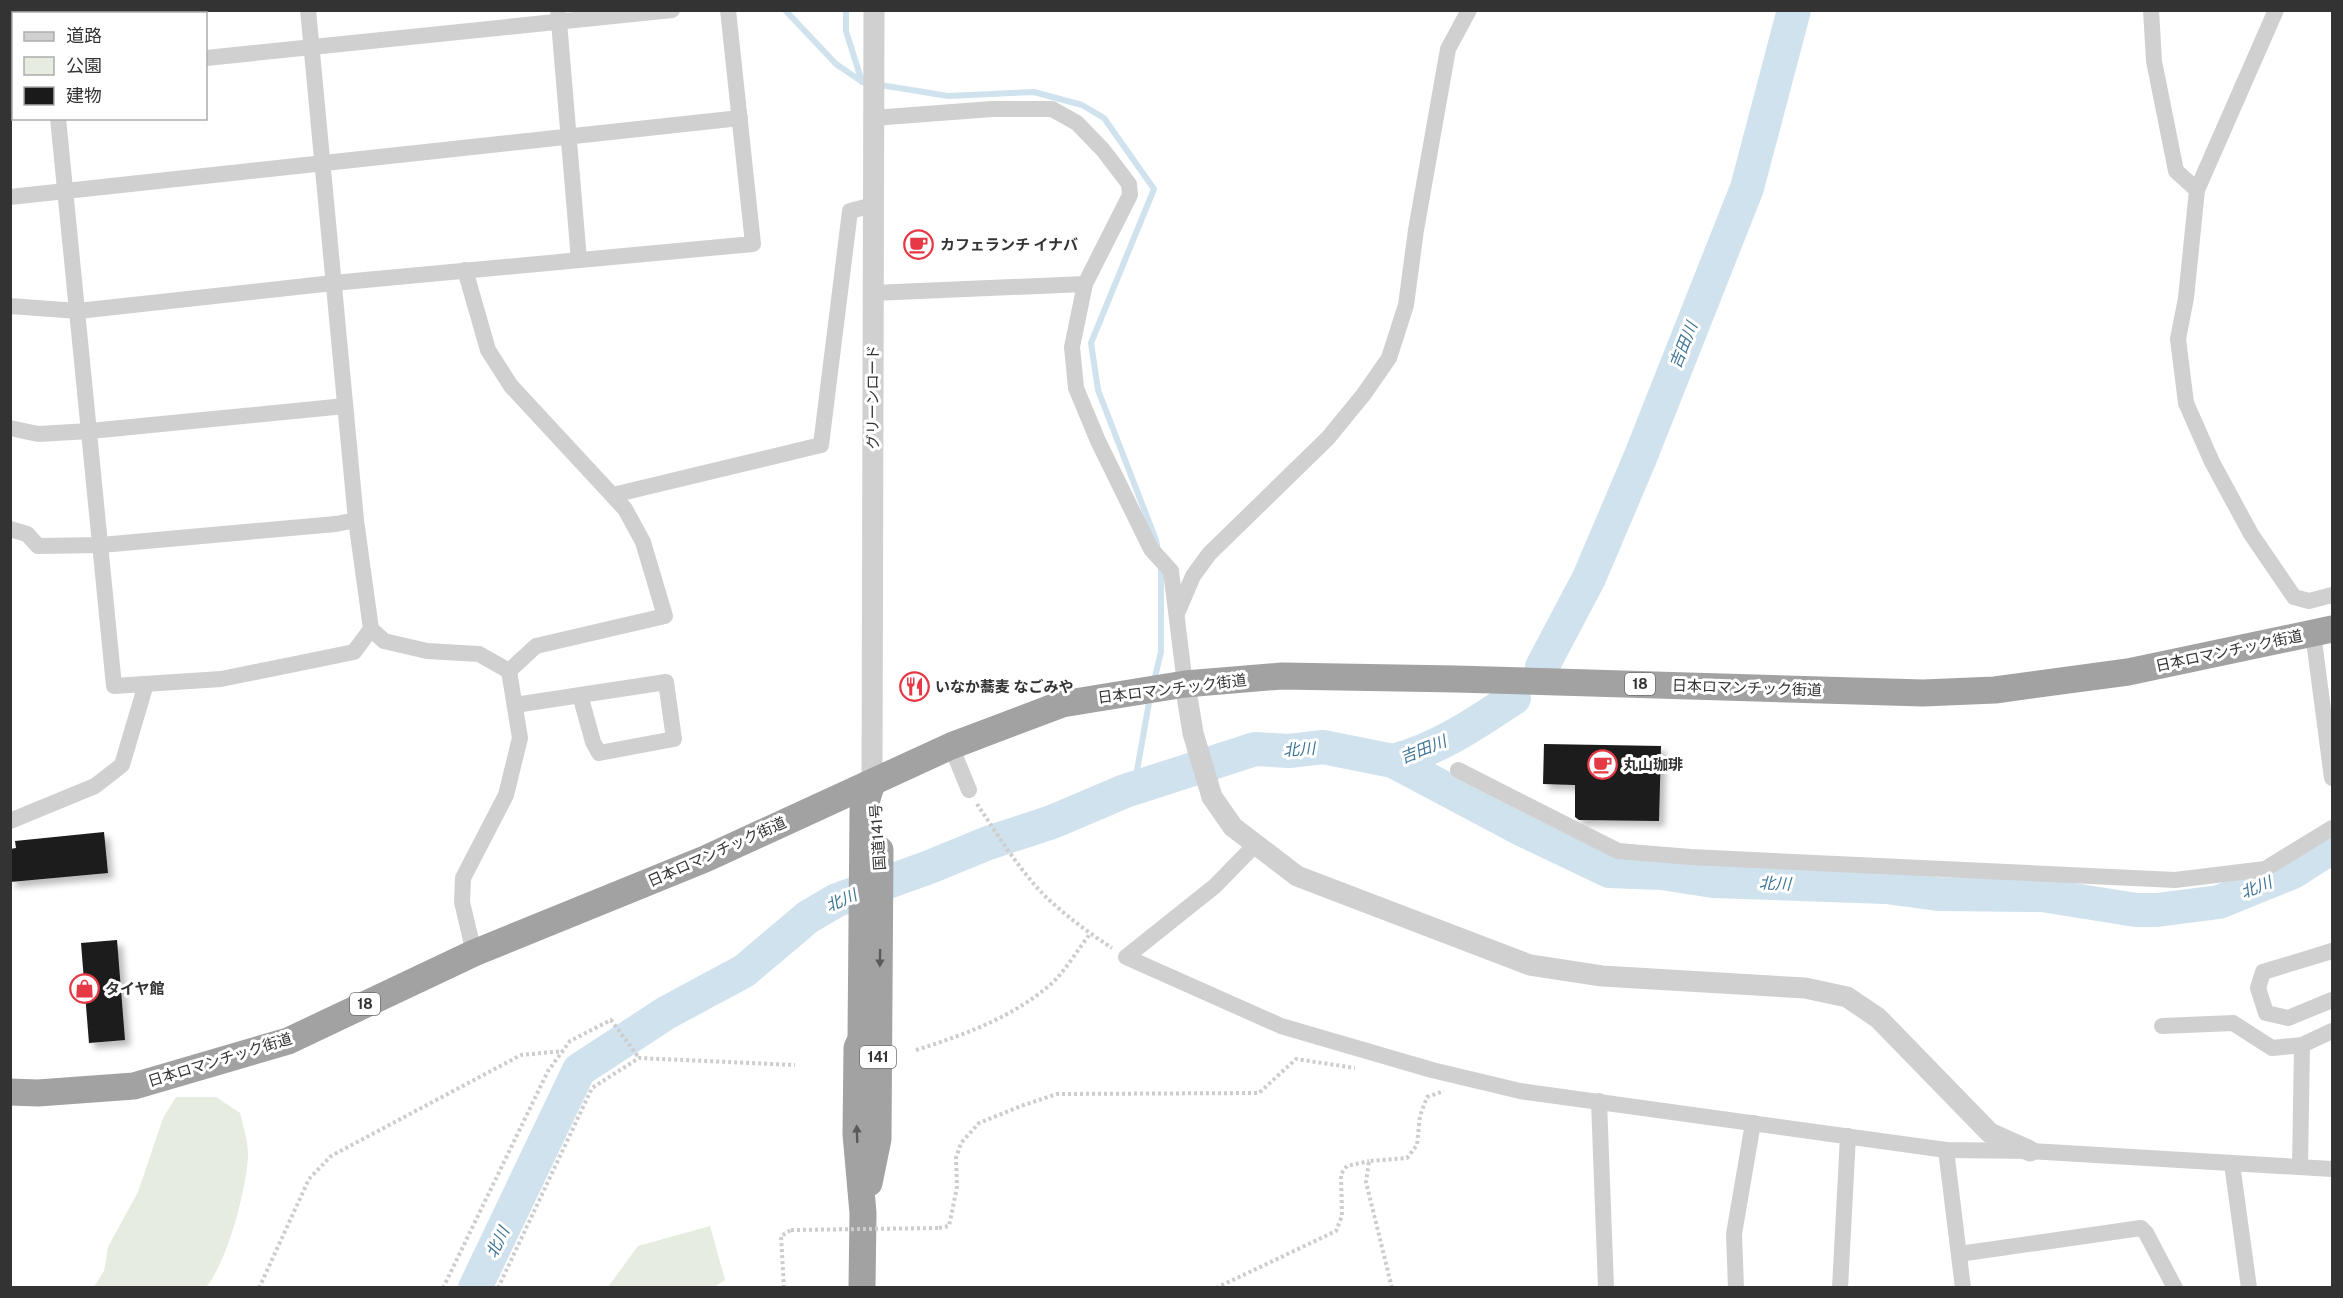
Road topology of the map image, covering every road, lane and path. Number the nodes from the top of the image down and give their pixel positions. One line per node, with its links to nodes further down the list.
1 (308, 10): 9 (street)
2 (672, 10): 8 (street)
3 (728, 10): 11 (street)
4 (874, 10): 12 (street, グリーンロード)
5 (1469, 10): 35 (street)
6 (2151, 10): 16 (street)
7 (2276, 10): 16 (street)
8 (558, 16): 9 (street); 14 (street)
9 (311, 47): 10 (street); 15 (street)
10 (207, 58)
11 (740, 118): 14 (street); 20 (street)
12 (873, 118): 19 (street, グリーンロード); 23 (street)
13 (58, 120): 17 (street)
14 (568, 136): 15 (street); 20 (street)
15 (322, 163): 17 (street); 22 (street)
16 (2197, 190): 34 (street)
17 (66, 191): 18 (street); 26 (street)
18 (10, 197)
19 (873, 205): 24 (street, グリーンロード); 30 (street)
20 (579, 260): 21 (street)
21 (465, 270): 22 (street); 30 (street)
22 (333, 283): 26 (street); 27 (street)
23 (1085, 284): 24 (street); 35 (street)
24 (873, 293): 47 (street, グリーンロード)
25 (10, 306): 26 (street)
26 (78, 311): 29 (street)
27 (345, 406): 29 (street); 31 (street)
28 (10, 428): 29 (street)
29 (90, 430): 33 (street)
30 (613, 495): 38 (street)
31 (356, 520): 33 (street); 36 (street)
32 (10, 529): 33 (street)
33 (101, 544): 39 (street)
34 (2332, 595)
35 (1178, 611): 40 (street)
36 (371, 629): 38 (street); 39 (street)
37 (2323, 631): 40 (highway, 日本ロマンチック街道 / 18); 43 (street)
38 (509, 670): 42 (street)
39 (146, 684): 49 (street)
40 (1185, 684): 44 (highway, 日本ロマンチック街道 / 18); 51 (street)
41 (580, 695): 41 (street); 42 (street)
42 (515, 705): 54 (street)
43 (2330, 740): 46 (street)
44 (951, 746): 47 (highway, 日本ロマンチック街道 / 18); 48 (street)
45 (1458, 770): 50 (street)
46 (2332, 778)
47 (872, 783): 54 (highway, 日本ロマンチック街道 / 18); 81 (highway, 国道141号 / 141)
48 (969, 790): 52 (path)
49 (10, 821)
50 (2332, 828)
51 (1255, 845): 55 (street); 71 (street)
52 (1090, 934): 55 (path); 60 (path)
53 (2332, 951): 56 (street)
54 (474, 952): 66 (highway, 日本ロマンチック街道 / 18)
55 (1126, 957): 67 (street)
56 (2332, 1000)
57 (2162, 1026): 59 (street)
58 (2332, 1031): 59 (street)
59 (2302, 1045): 74 (street)
60 (916, 1050)
61 (562, 1051): 62 (path); 77 (path); 78 (path)
62 (639, 1058): 63 (path); 79 (path)
63 (795, 1065)
64 (1364, 1069): 80 (path, bridge)
65 (1447, 1090): 72 (path)
66 (10, 1092)
67 (1599, 1101): 68 (street); 84 (street)
68 (1753, 1123): 69 (street); 85 (street)
69 (1848, 1136): 70 (street); 86 (street)
70 (1946, 1150): 71 (street); 76 (street)
71 (2030, 1151): 73 (street)
72 (1369, 1161): 82 (path); 83 (path)
73 (2232, 1164): 74 (street); 89 (street)
74 (2300, 1167): 75 (street)
75 (2332, 1169)
76 (1959, 1254): 87 (street); 88 (street)
77 (259, 1287)
78 (442, 1287)
79 (498, 1287)
80 (784, 1287)
81 (862, 1287)
82 (1216, 1287)
83 (1392, 1287)
84 (1606, 1287)
85 (1736, 1287)
86 (1840, 1287)
87 (1963, 1287)
88 (2175, 1287)
89 (2249, 1287)

